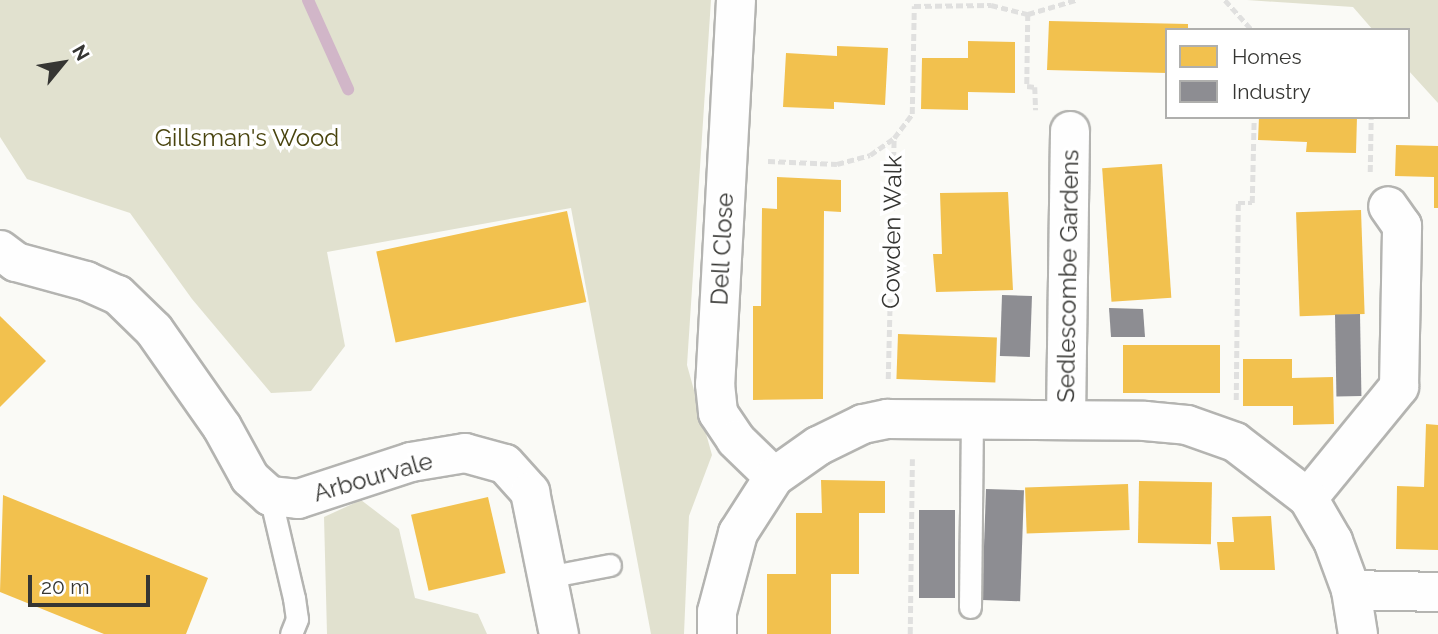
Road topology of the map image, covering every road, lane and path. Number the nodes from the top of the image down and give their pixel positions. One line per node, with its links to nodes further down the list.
1 (736, 0): 11 (street, Dell Close)
2 (919, 0): 5 (path)
3 (1076, 0): 6 (path)
4 (1225, 0): 7 (path)
5 (914, 6): 6 (path); 10 (path, Cowden Walk)
6 (1028, 14): 9 (path)
7 (1250, 28)
8 (1254, 119): 17 (path)
9 (1070, 131): 16 (street, Sedlescombe Gardens)
10 (894, 138): 11 (path); 14 (path, Cowden Walk)
11 (726, 159): 18 (street, Dell Close)
12 (1388, 206): 20 (street)
13 (0, 250): 19 (street)
14 (900, 419): 15 (street, Sedlescombe Gardens); 18 (street, Sedlescombe Gardens); 29 (path, Cowden Walk)
15 (972, 420): 16 (street, Sedlescombe Gardens); 25 (lane)
16 (1066, 420): 17 (street, Sedlescombe Gardens)
17 (1235, 442): 20 (street, Sedlescombe Gardens)
18 (774, 477): 28 (street, Sedlescombe Gardens)
19 (270, 496): 22 (street, Arbourvale); 26 (lane)
20 (1308, 498): 23 (street, Sedlescombe Gardens)
21 (611, 565): 22 (lane)
22 (547, 577): 27 (street, Arbourvale)
23 (1351, 590): 24 (street); 30 (street, Sedlescombe Gardens)
24 (1438, 592)
25 (970, 607)
26 (291, 634)
27 (559, 634)
28 (717, 634)
29 (910, 634)
30 (1358, 634)

